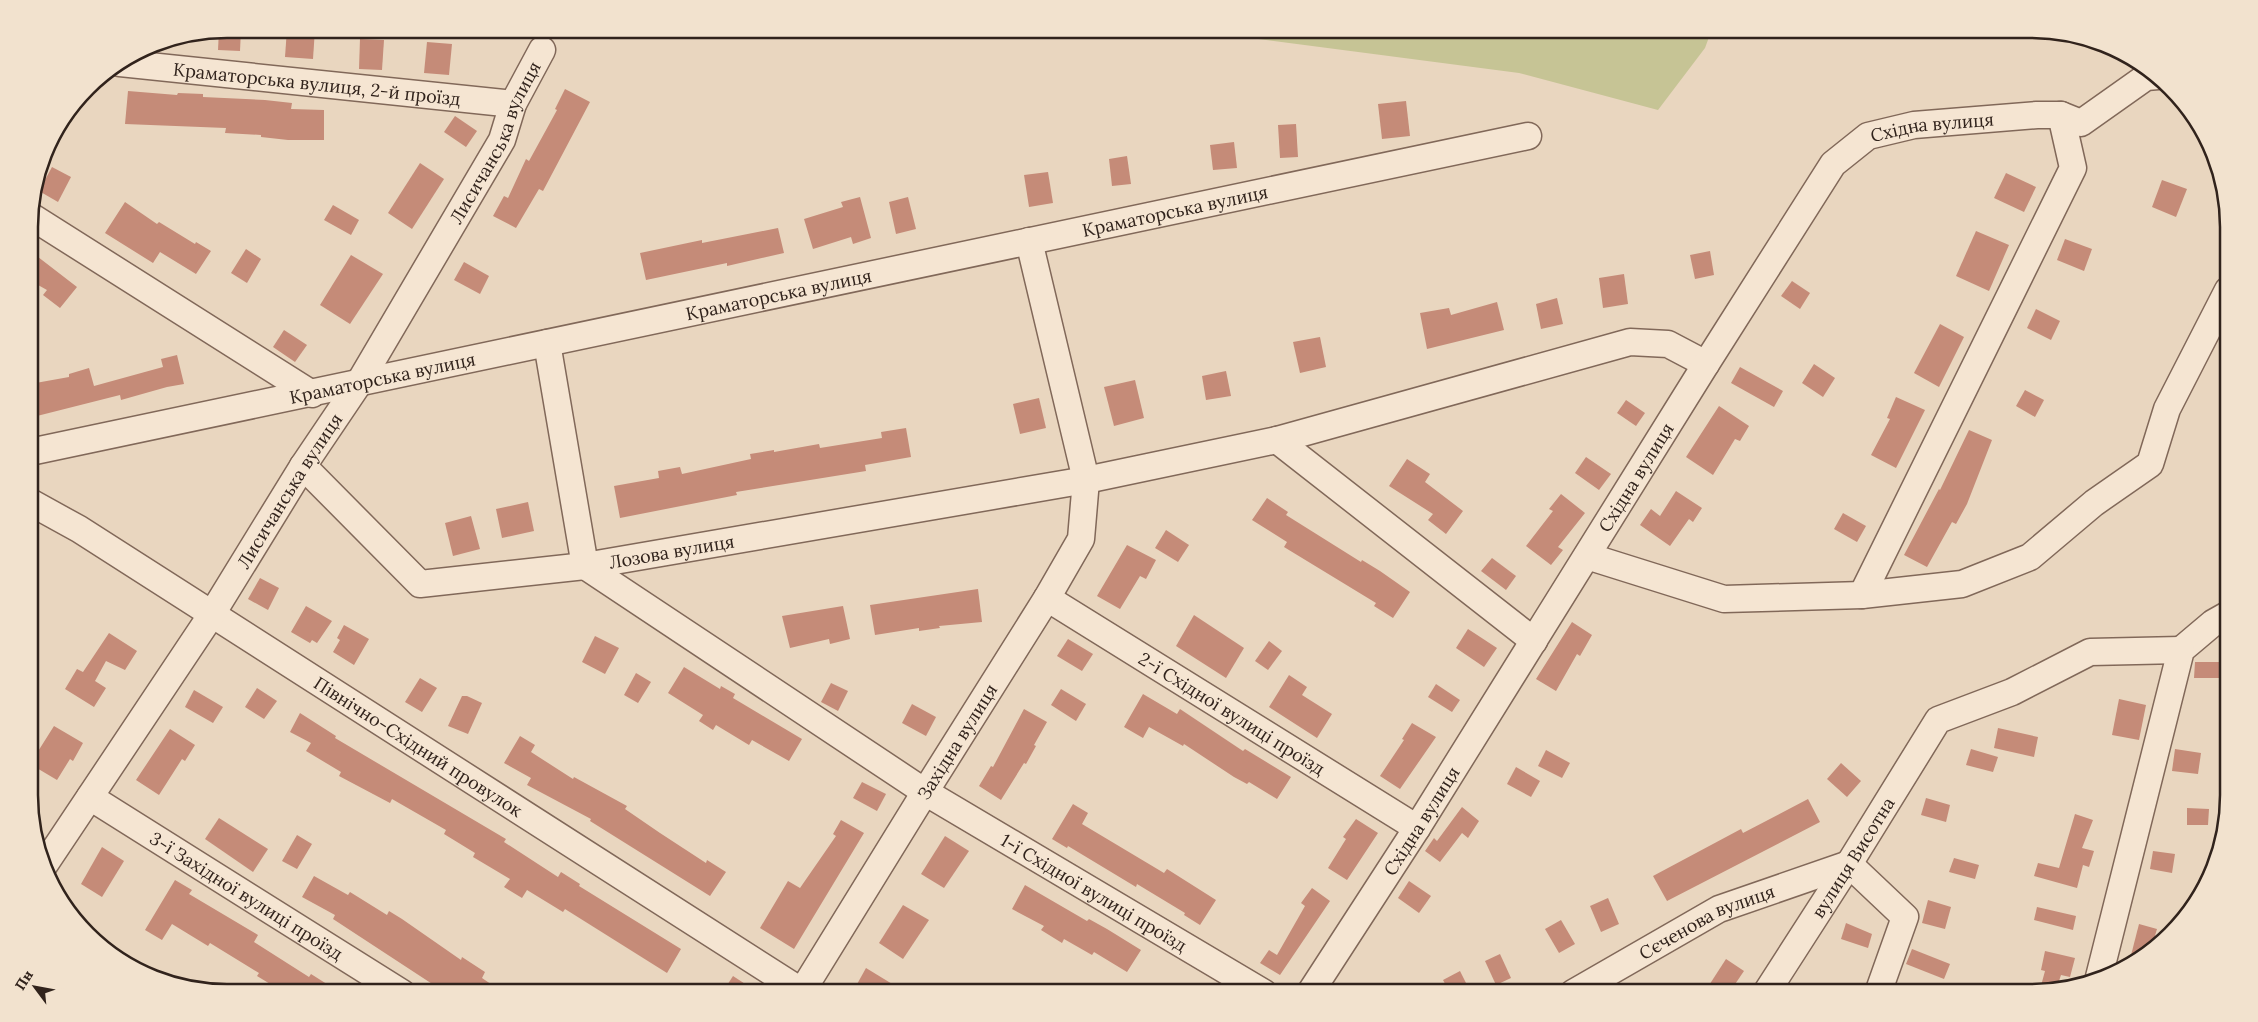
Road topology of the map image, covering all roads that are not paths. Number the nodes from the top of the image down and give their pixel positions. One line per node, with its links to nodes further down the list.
1 (542, 50): 4 (street, Лисичанська вулиця)
2 (130, 64): 4 (street, Краматорська вулиця, 2-й проїзд)
3 (2146, 77): 5 (street, Східна вулиця)
4 (513, 104): 12 (street, Лисичанська вулиця)
5 (2061, 115): 11 (street, Східна вулиця); 21 (street)
6 (1528, 136): 8 (street, Краматорська вулиця)
7 (38, 221): 13 (street)
8 (1029, 241): 10 (street, Краматорська вулиця); 17 (street, Західна вулиця)
9 (2220, 306): 21 (street)
10 (547, 343): 12 (street, Краматорська вулиця); 20 (street)
11 (1706, 364): 14 (street, Лозова вулиця); 19 (street, Східна вулиця)
12 (359, 383): 13 (street, Краматорська вулиця); 16 (street, Лисичанська вулиця)
13 (312, 394): 15 (street, Краматорська вулиця)
14 (1277, 440): 17 (street, Лозова вулиця); 25 (street)
15 (38, 450)
16 (303, 466): 20 (street, Лозова вулиця); 23 (street, Лисичанська вулиця)
17 (1086, 480): 20 (street, Лозова вулиця); 22 (street, Західна вулиця)
18 (38, 506): 23 (street, Північно-Східний провулок)
19 (1587, 556): 21 (street); 25 (street, Східна вулиця)
20 (586, 566): 27 (street, 1-ї Східної вулиці проїзд)
21 (1862, 595)
22 (1047, 598): 27 (street, Західна вулиця); 29 (street, 2-ї Східної вулиці проїзд)
23 (212, 614): 28 (street, Лисичанська вулиця); 34 (street, Північно-Східний провулок)
24 (2220, 619): 26 (street)
25 (1534, 641): 29 (street, Східна вулиця)
26 (2181, 650): 31 (street, вулиця Висотна); 32 (street)
27 (925, 792): 35 (street, Західна вулиця); 36 (street, 1-ї Східної вулиці проїзд)
28 (90, 797): 30 (street, Лисичанська вулиця); 33 (street, 3-ї Західної вулиці проїзд)
29 (1417, 828): 37 (street, Східна вулиця)
30 (49, 858)
31 (1849, 864): 38 (street, Сєченова вулиця); 39 (street, вулиця Висотна); 40 (street)
32 (2100, 971)
33 (388, 984)
34 (788, 984)
35 (808, 984)
36 (1249, 984)
37 (1316, 984)
38 (1589, 984)
39 (1772, 984)
40 (1881, 984)

